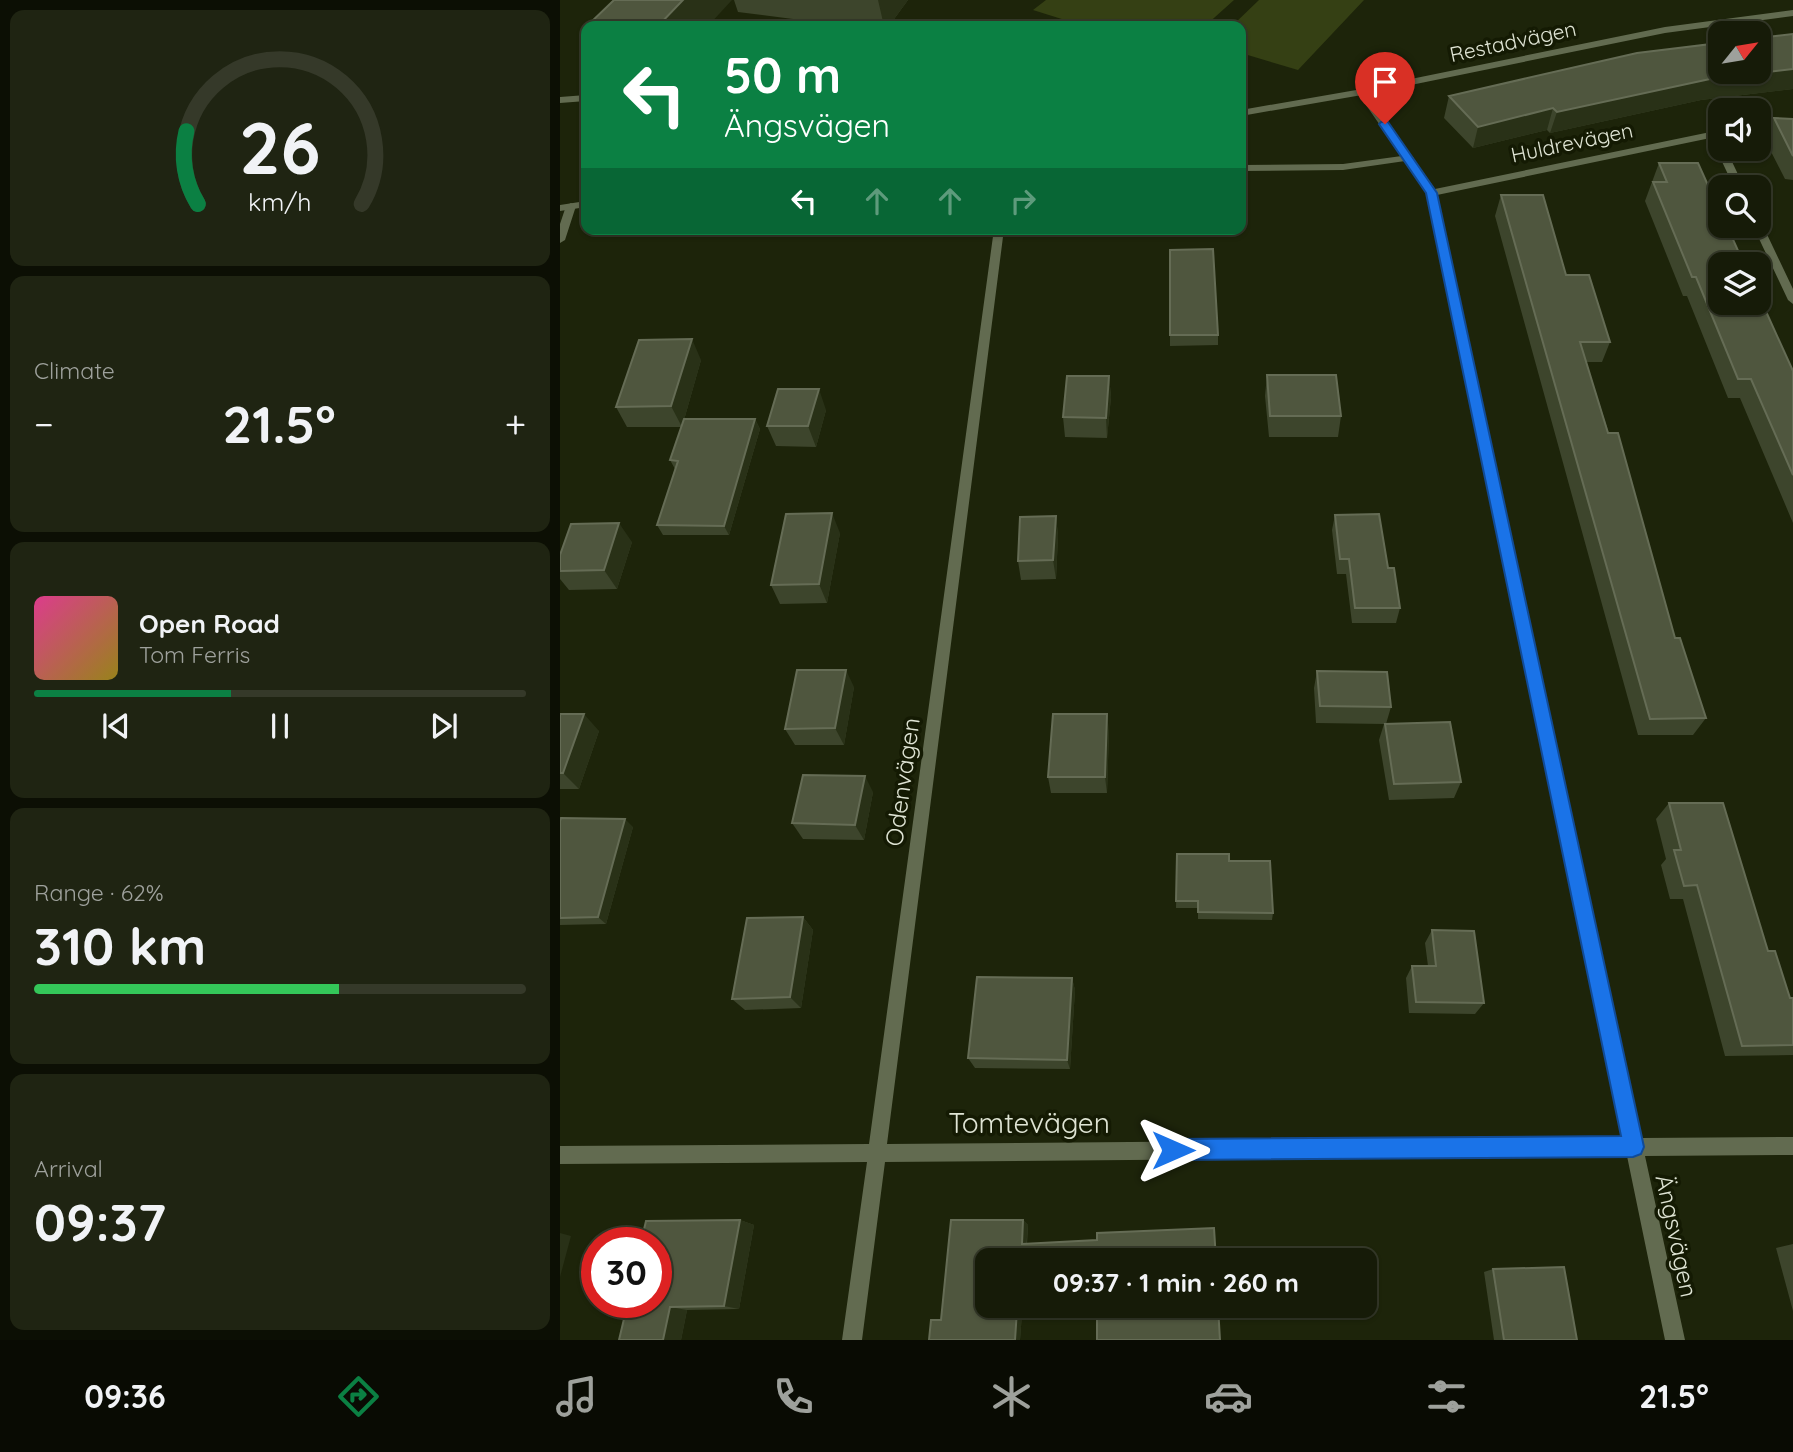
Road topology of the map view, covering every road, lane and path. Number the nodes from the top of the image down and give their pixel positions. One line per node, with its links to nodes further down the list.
1 (1793, 13): 2 (street, Restadvägen)
2 (1362, 92): 5 (street, Restadvägen); 9 (street, Ängsvägen)
3 (581, 98): 4 (street)
4 (560, 100)
5 (1246, 112)
6 (1793, 122): 7 (street)
7 (1771, 125)
8 (1708, 135): 11 (street, Huldrevägen)
9 (1409, 158): 10 (street); 11 (street, Ängsvägen)
10 (1246, 168)
11 (1432, 193): 18 (street, Ängsvägen)
12 (565, 207): 15 (street)
13 (998, 235): 19 (street, Odenvägen)
14 (1764, 238): 16 (street)
15 (560, 240)
16 (1793, 300)
17 (1793, 1146): 18 (street, Tomtevägen)
18 (1633, 1147): 19 (street, Tomtevägen); 22 (street, Ängsvägen)
19 (876, 1152): 20 (street, Tomtevägen); 21 (street, Odenvägen)
20 (560, 1155)
21 (852, 1340)
22 (1675, 1340)

